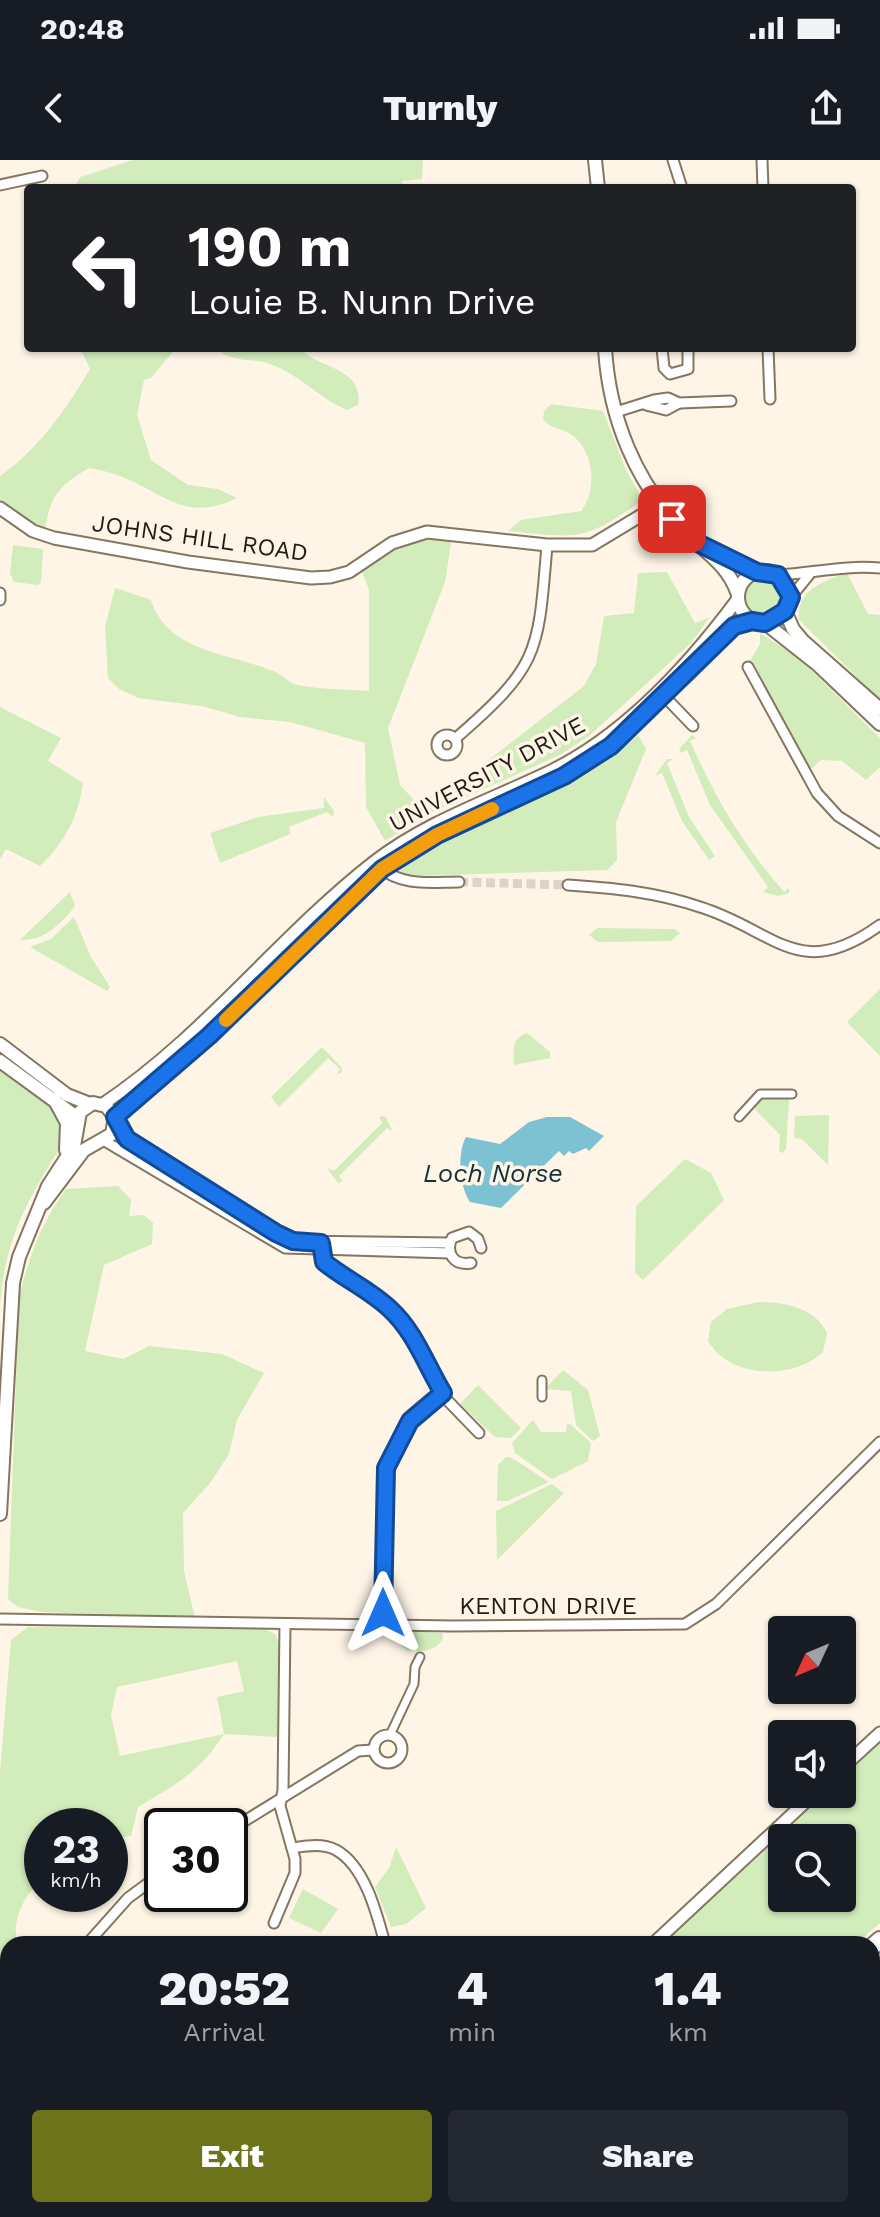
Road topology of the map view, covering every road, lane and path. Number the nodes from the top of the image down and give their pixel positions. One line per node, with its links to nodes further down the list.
1 (595, 160): 5 (main road)
2 (673, 160): 6 (street)
3 (762, 160): 7 (street)
4 (42, 176): 8 (street)
5 (598, 184)
6 (681, 184)
7 (763, 184)
8 (0, 185)
9 (606, 352): 15 (main road)
10 (662, 352): 11 (street)
11 (688, 352)
12 (768, 352): 13 (street)
13 (770, 399)
14 (731, 401): 15 (street)
15 (616, 412): 16 (main road)
16 (660, 504): 18 (main road); 19 (street, JOHNS HILL ROAD)
17 (0, 508): 19 (street, JOHNS HILL ROAD)
18 (698, 543): 21 (main road); 25 (main road)
19 (547, 545): 35 (street)
20 (880, 568): 23 (street)
21 (757, 572): 22 (main road); 25 (main road)
22 (778, 575): 23 (street); 26 (main road)
23 (809, 575): 26 (street)
24 (0, 593): 27 (street)
25 (737, 596): 29 (main road); 37 (street, UNIVERSITY DRIVE)
26 (791, 597): 28 (main road)
27 (0, 600)
28 (785, 611): 29 (main road); 32 (main road)
29 (758, 622): 31 (street, UNIVERSITY DRIVE); 33 (main road)
30 (748, 667): 36 (street)
31 (665, 697): 34 (street); 37 (street, UNIVERSITY DRIVE)
32 (880, 709)
33 (880, 724)
34 (693, 726)
35 (455, 739)
36 (880, 843)
37 (378, 866): 38 (street); 45 (street, UNIVERSITY DRIVE); 47 (street, UNIVERSITY DRIVE)
38 (459, 882)
39 (568, 885): 40 (street)
40 (880, 925)
41 (0, 1044): 45 (main road)
42 (0, 1061): 44 (main road)
43 (792, 1094): 46 (street)
44 (53, 1098): 48 (main road); 50 (main road)
45 (97, 1104): 47 (main road); 48 (main road, UNIVERSITY DRIVE)
46 (739, 1117)
47 (115, 1120): 49 (main road, UNIVERSITY DRIVE); 52 (street)
48 (78, 1122): 49 (main road); 50 (main road, UNIVERSITY DRIVE)
49 (100, 1141): 51 (main road, UNIVERSITY DRIVE); 52 (street)
50 (64, 1161): 51 (main road, UNIVERSITY DRIVE)
51 (44, 1203): 61 (main road, UNIVERSITY DRIVE)
52 (321, 1247): 53 (street); 57 (street)
53 (450, 1248): 54 (street); 55 (street)
54 (481, 1248)
55 (471, 1263)
56 (542, 1380): 58 (street)
57 (443, 1393): 59 (street); 64 (street)
58 (542, 1397)
59 (479, 1433)
60 (880, 1442): 64 (street, KENTON DRIVE)
61 (0, 1514)
62 (0, 1619): 63 (street, KENTON DRIVE)
63 (285, 1624): 64 (street, KENTON DRIVE); 70 (street)
64 (384, 1626)
65 (420, 1657): 67 (street)
66 (880, 1733): 69 (street)
67 (390, 1735): 68 (street); 68 (street)
68 (373, 1750): 70 (street)
69 (856, 1755)
70 (283, 1796): 72 (street); 73 (street)
71 (799, 1808): 78 (street)
72 (248, 1818)
73 (292, 1848): 75 (street); 77 (street)
74 (144, 1886): 76 (street)
75 (274, 1923)
76 (94, 1936)
77 (382, 1936)
78 (662, 1936)

